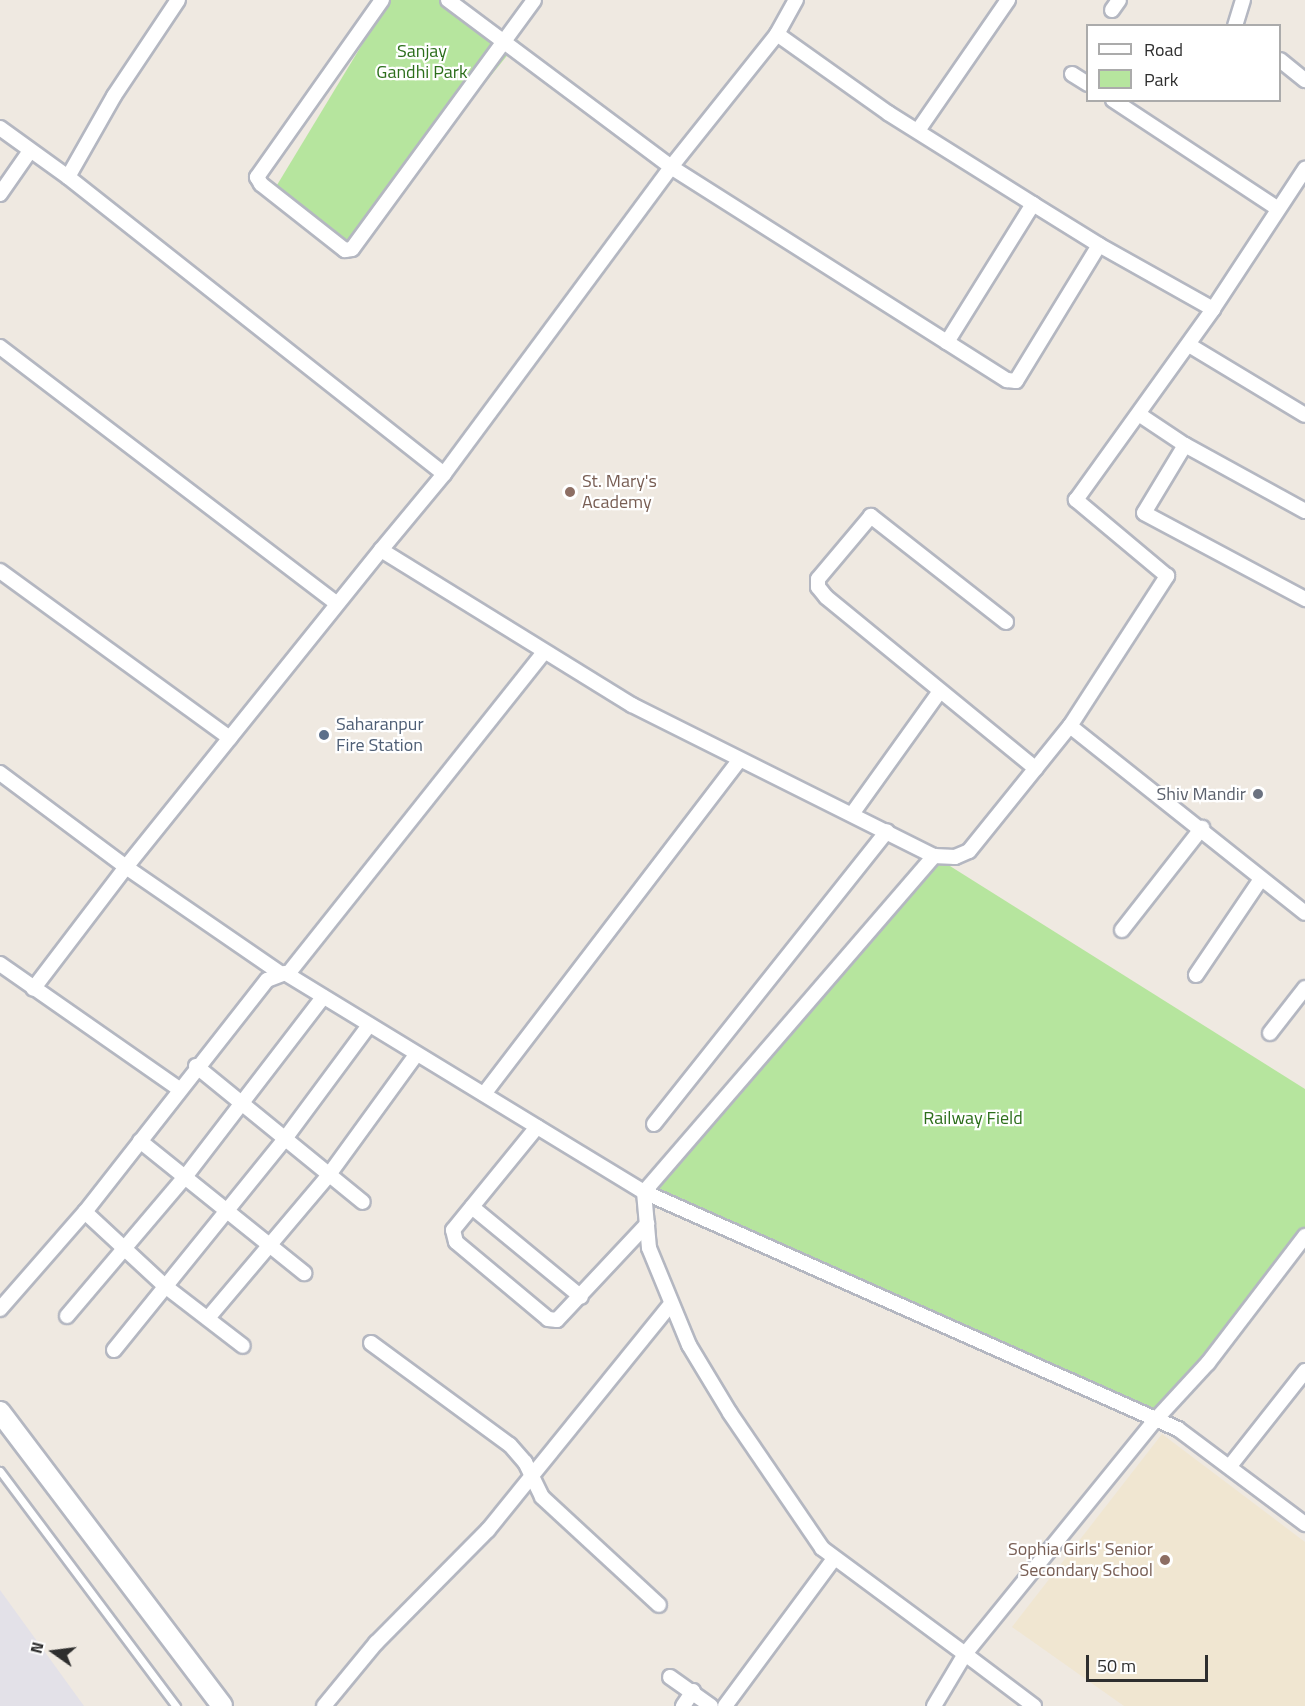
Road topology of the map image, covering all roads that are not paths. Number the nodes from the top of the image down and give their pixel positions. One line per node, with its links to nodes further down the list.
1 (178, 0): 21 (street)
2 (382, 0): 10 (street)
3 (448, 0): 10 (street)
4 (534, 0): 10 (street)
5 (796, 0): 9 (street)
6 (1008, 0): 17 (street)
7 (1244, 0): 8 (street)
8 (1236, 24)
9 (777, 34): 17 (street); 19 (street)
10 (507, 41): 19 (street)
11 (1281, 61): 13 (street)
12 (1072, 74): 14 (street)
13 (1305, 80)
14 (1086, 83)
15 (1116, 102): 24 (street)
16 (0, 128): 18 (street)
17 (919, 129): 23 (street)
18 (30, 151): 21 (street); 22 (street)
19 (671, 167): 27 (street); 33 (street)
20 (1305, 169): 24 (street)
21 (68, 177): 33 (street)
22 (0, 194)
23 (1033, 204): 25 (street); 27 (street)
24 (1277, 208): 26 (street)
25 (1099, 245): 26 (street); 27 (street)
26 (1213, 309): 28 (street)
27 (947, 342)
28 (1189, 345): 30 (street); 31 (street)
29 (0, 347): 38 (street)
30 (1140, 415): 32 (street); 42 (street)
31 (1305, 415)
32 (1185, 444): 34 (street); 37 (street)
33 (444, 474): 35 (street)
34 (1305, 511)
35 (381, 550): 38 (street); 40 (street)
36 (0, 572): 43 (street)
37 (1305, 599)
38 (336, 603): 43 (street)
39 (1006, 622): 41 (street)
40 (544, 652): 44 (street); 56 (street)
41 (940, 691): 45 (street); 47 (street)
42 (1070, 726): 45 (street); 48 (street)
43 (230, 738): 51 (street)
44 (739, 761): 47 (street); 66 (street)
45 (1036, 769): 50 (street)
46 (0, 773): 51 (street)
47 (852, 814): 49 (street)
48 (1202, 828): 52 (street); 54 (street)
49 (886, 831): 50 (street); 68 (street)
50 (934, 856): 74 (street)
51 (126, 867): 56 (street); 59 (street)
52 (1261, 879): 53 (street); 57 (street)
53 (1305, 914)
54 (1122, 930)
55 (0, 964): 59 (street)
56 (284, 974): 60 (street); 64 (street)
57 (1196, 975)
58 (1305, 988): 62 (street)
59 (33, 989): 65 (street)
60 (323, 997): 61 (street); 67 (street)
61 (369, 1026): 63 (street); 70 (street)
62 (1270, 1034)
63 (416, 1055): 66 (street); 72 (street)
64 (196, 1066): 65 (street); 67 (street)
65 (179, 1089): 71 (street)
66 (484, 1094): 69 (street)
67 (241, 1106): 70 (street); 73 (street)
68 (654, 1124)
69 (537, 1127): 74 (street); 76 (street)
70 (284, 1140): 72 (street); 78 (street)
71 (140, 1141): 73 (street); 77 (street)
72 (328, 1176): 75 (street); 81 (street)
73 (185, 1177): 78 (street); 82 (street)
74 (644, 1192): 79 (street); 95 (street)
75 (363, 1202)
76 (472, 1207): 85 (street); 85 (street)
77 (85, 1212): 82 (street); 87 (street)
78 (226, 1212): 81 (street); 84 (street)
79 (647, 1224): 85 (street); 86 (street)
80 (1305, 1236): 95 (street)
81 (269, 1244): 83 (street); 89 (street)
82 (126, 1250): 84 (street); 88 (street)
83 (304, 1273)
84 (165, 1286): 89 (street); 92 (street)
85 (581, 1297)
86 (670, 1305): 98 (street); 100 (street)
87 (0, 1309)
88 (67, 1316)
89 (208, 1318): 91 (street)
90 (371, 1343): 98 (street)
91 (243, 1346)
92 (114, 1350)
93 (1305, 1371): 96 (street)
94 (0, 1412): 106 (street)
95 (1157, 1418): 96 (street); 102 (street)
96 (1230, 1466): 99 (street)
97 (0, 1471): 105 (lane)
98 (532, 1478): 101 (street); 107 (street)
99 (1305, 1524)
100 (833, 1560): 102 (street); 110 (street)
101 (659, 1605)
102 (965, 1654): 111 (street); 112 (street)
103 (670, 1677): 104 (street)
104 (693, 1691): 108 (street); 109 (street)
105 (176, 1706)
106 (222, 1706)
107 (324, 1706)
108 (683, 1706)
109 (711, 1706)
110 (725, 1706)
111 (934, 1706)
112 (1034, 1706)

